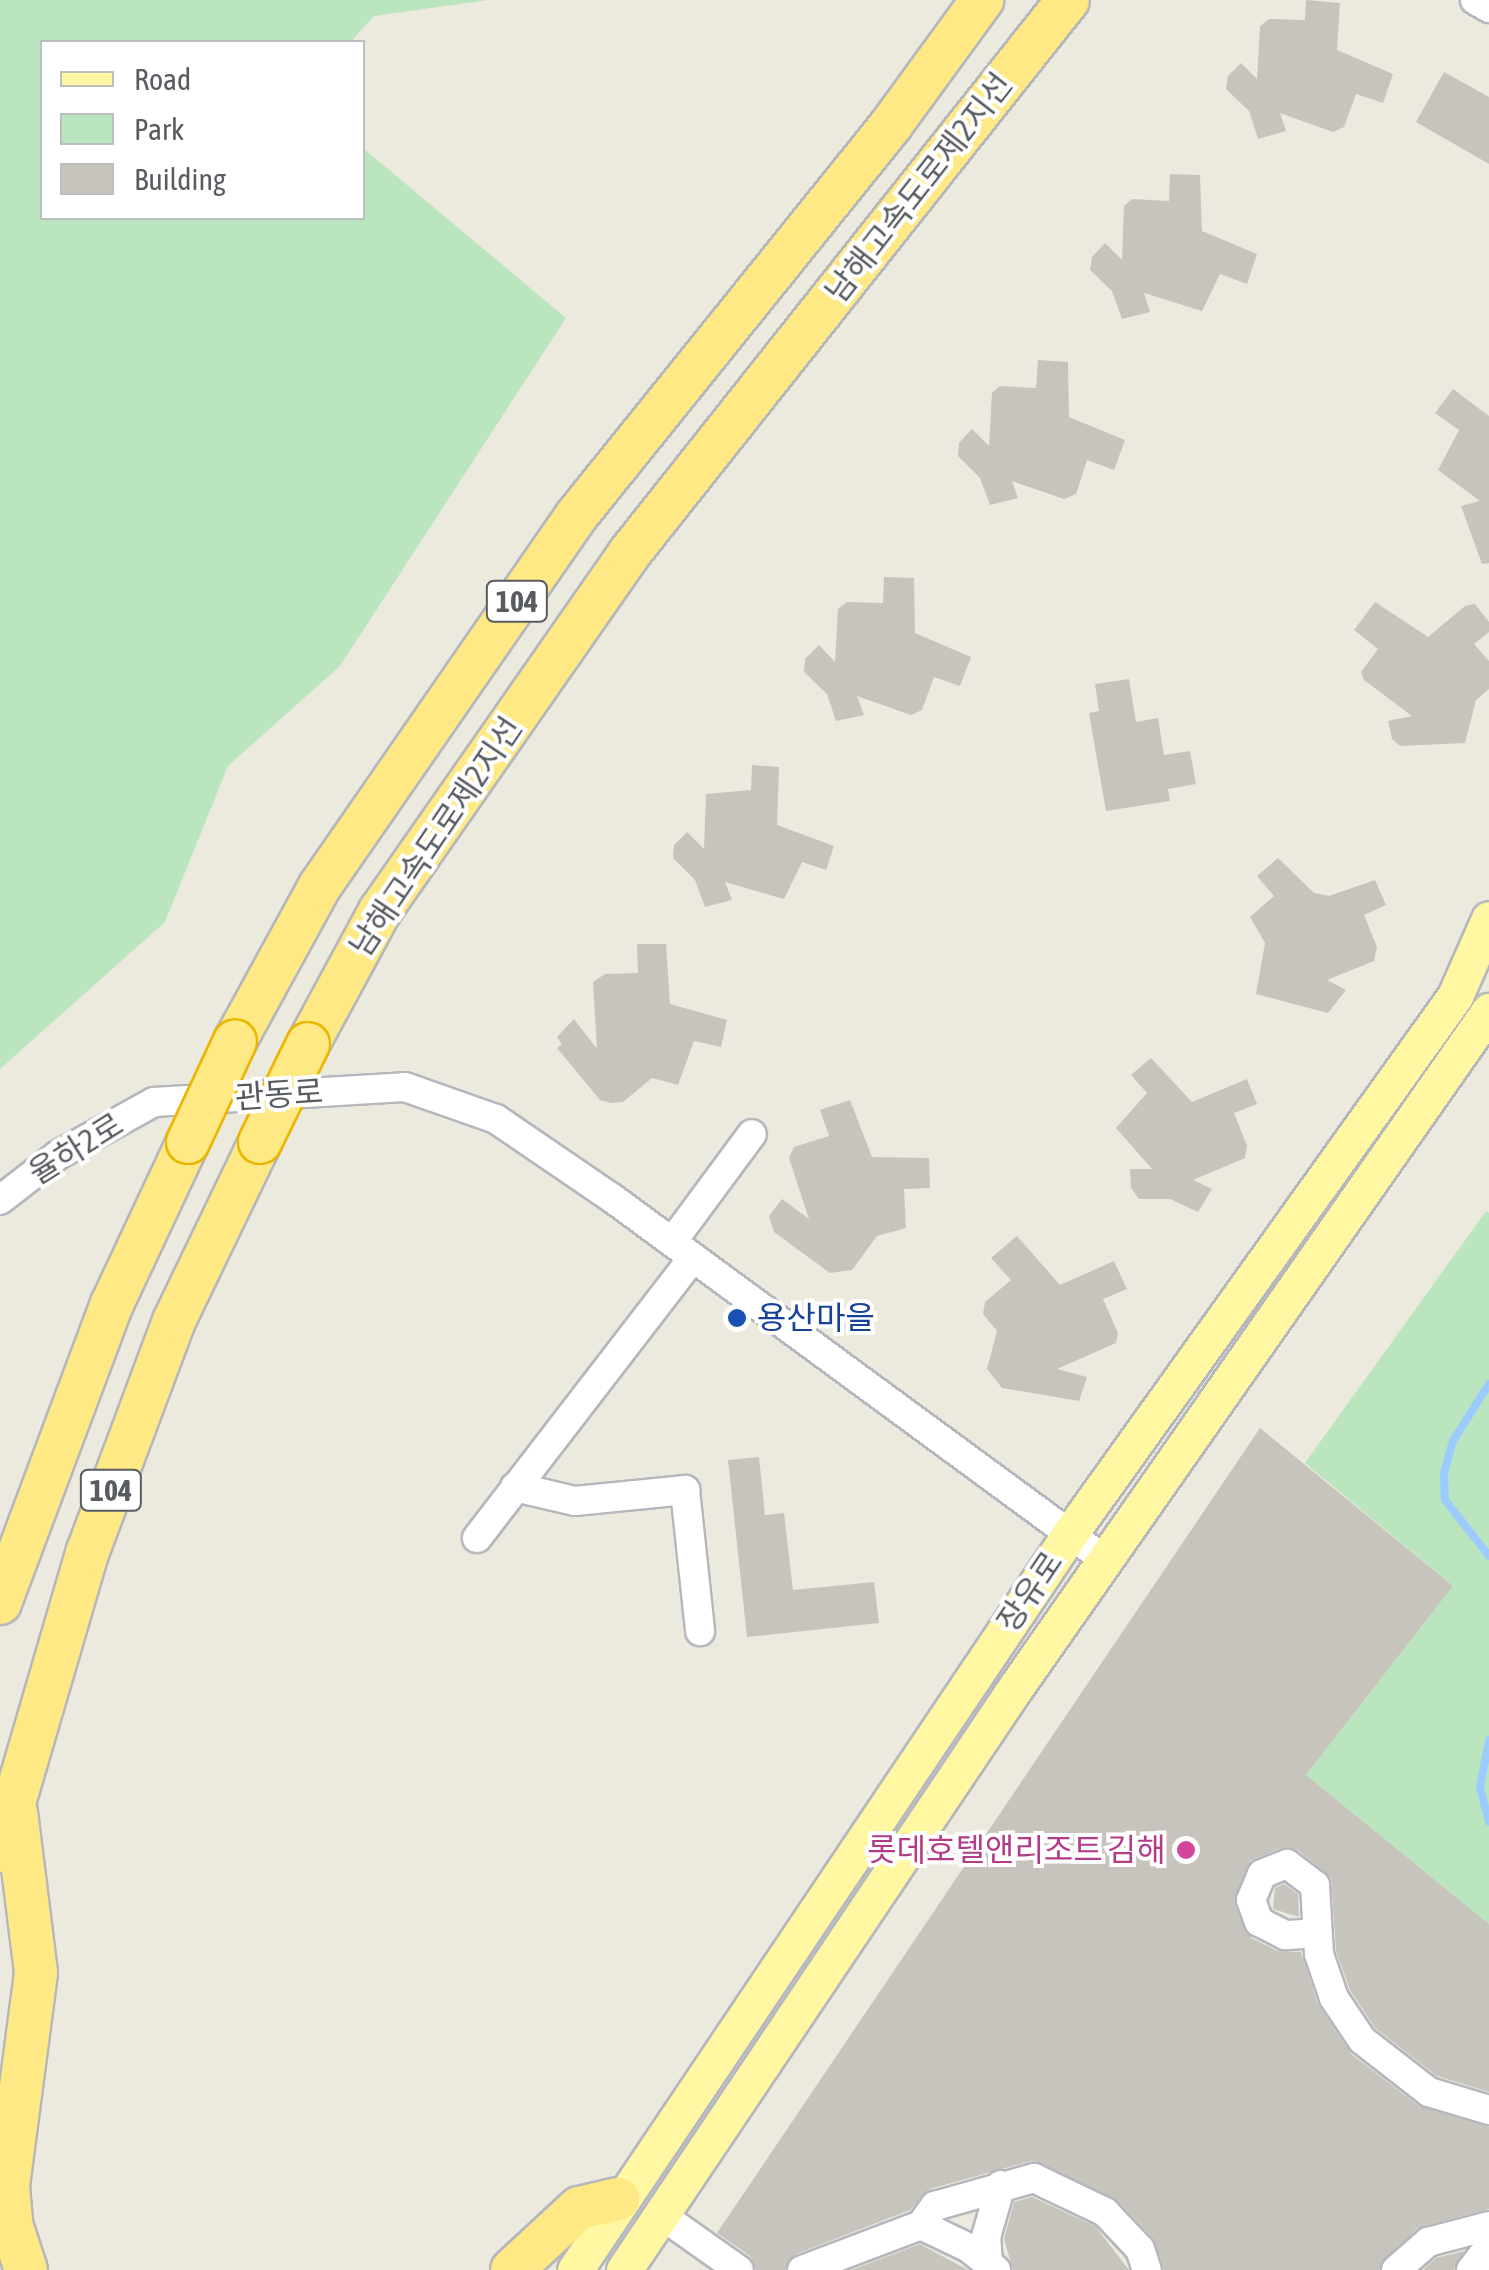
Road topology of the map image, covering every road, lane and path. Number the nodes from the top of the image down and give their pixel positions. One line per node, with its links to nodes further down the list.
1 (982, 0): 15 (highway, 남해고속도로제2지선 / 104, bridge)
2 (1068, 0): 17 (highway, 남해고속도로제2지선 / 104, bridge)
3 (1475, 0): 4 (street)
4 (1489, 8)
5 (1489, 919): 12 (main road, 장유로)
6 (1489, 1011): 14 (main road, 장유로)
7 (154, 1102): 9 (street, 율하2로); 10 (street, 관동로)
8 (752, 1134): 10 (street)
9 (0, 1200)
10 (682, 1250): 11 (street); 12 (street)
11 (515, 1487): 13 (street); 16 (street)
12 (1069, 1535): 14 (street); 22 (main road, 장유로)
13 (477, 1538)
14 (1105, 1560): 23 (main road, 장유로)
15 (0, 1604)
16 (700, 1631)
17 (13, 1790): 18 (highway, 남해고속도로제2지선 / 104); 28 (highway)
18 (0, 1851)
19 (1317, 1933): 20 (street)
20 (1489, 2110)
21 (1000, 2186): 24 (street); 27 (street); 34 (street)
22 (618, 2199): 29 (highway); 30 (main road, 장유로)
23 (661, 2215): 31 (main road, 장유로); 32 (street)
24 (921, 2225): 27 (street); 33 (street)
25 (1489, 2226): 35 (street)
26 (1489, 2248): 36 (street)
27 (992, 2267)
28 (26, 2270)
29 (512, 2270)
30 (575, 2270)
31 (624, 2270)
32 (739, 2270)
33 (802, 2270)
34 (1147, 2270)
35 (1396, 2270)
36 (1471, 2270)

